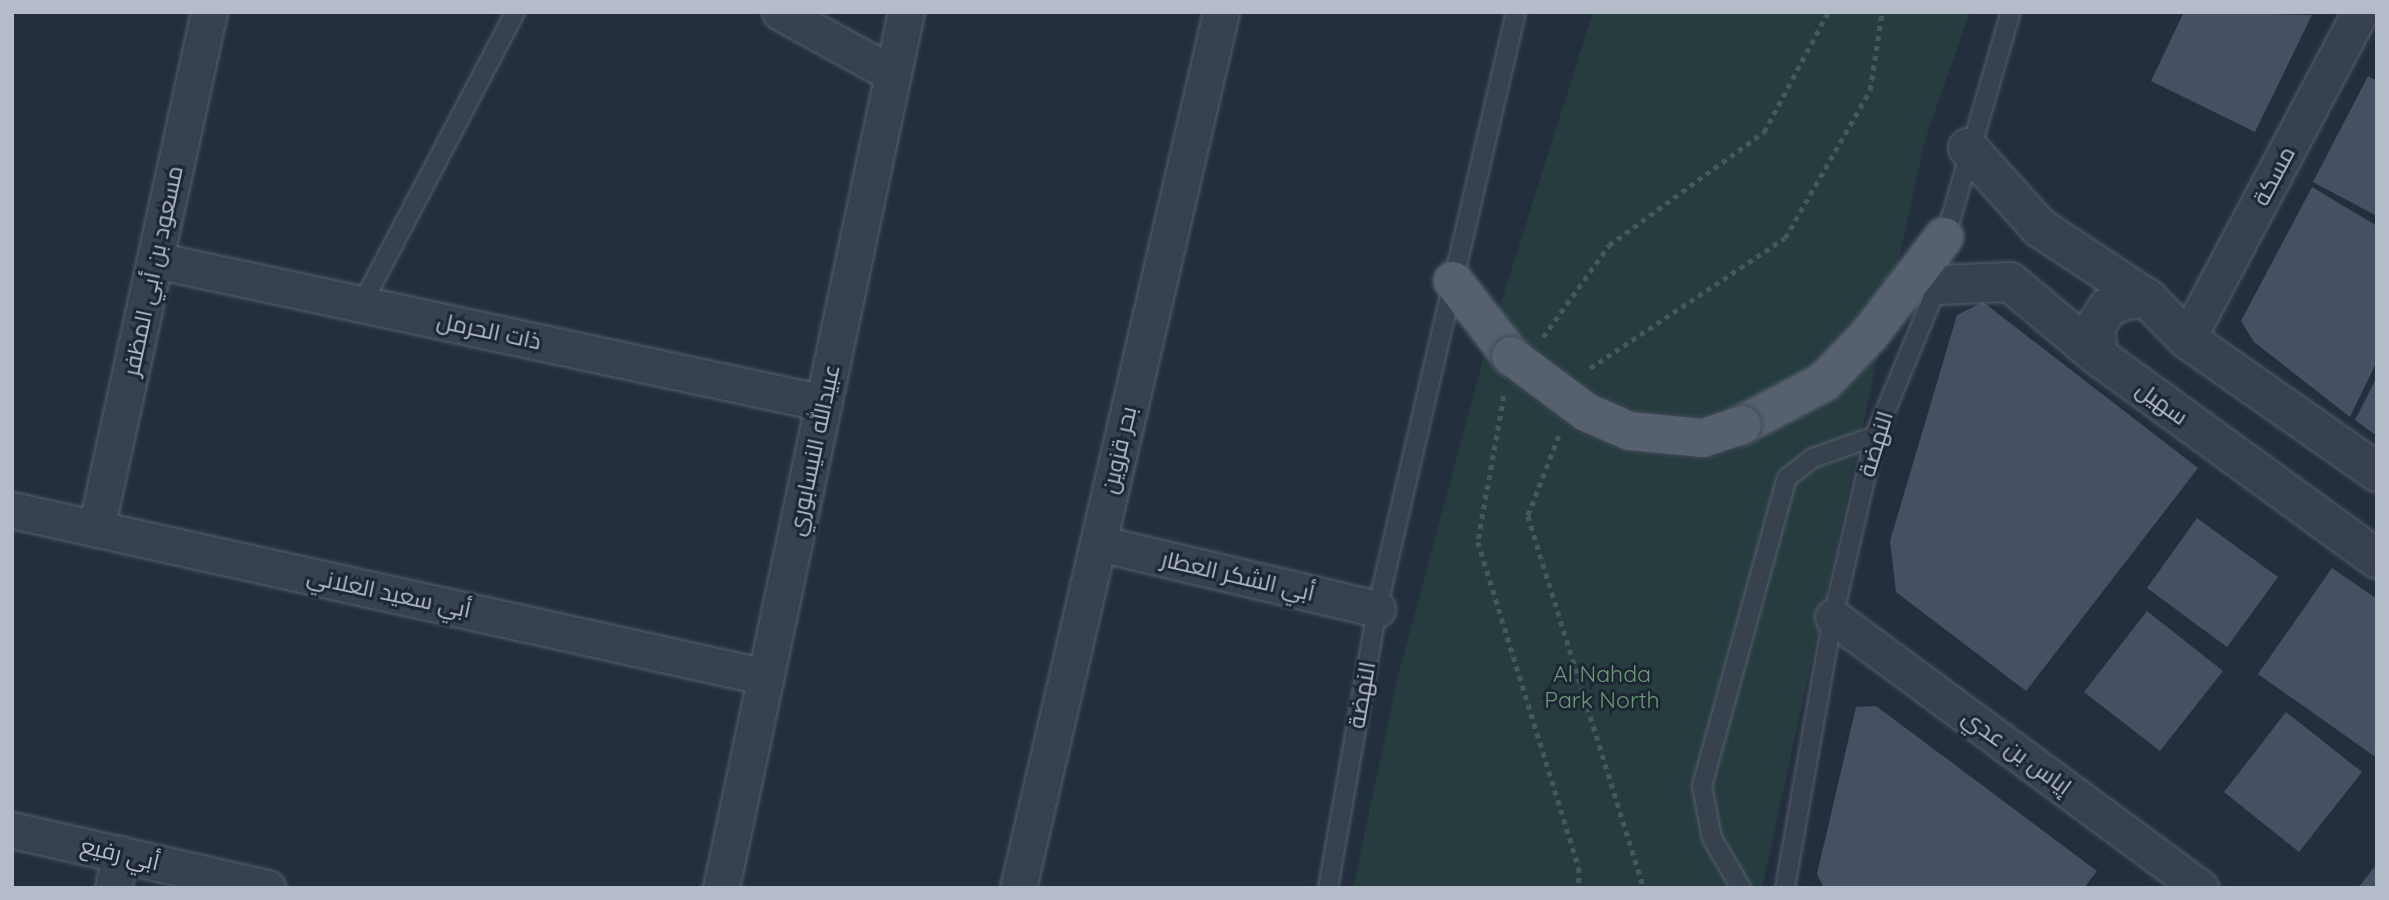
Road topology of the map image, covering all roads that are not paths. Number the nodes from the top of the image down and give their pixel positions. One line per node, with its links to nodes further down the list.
1 (209, 12): 12 (street, مسعود بن أبي المظفر)
2 (515, 12): 16 (lane)
3 (780, 12): 9 (street)
4 (906, 12): 9 (street, عبيدالله النيسابوري)
5 (1221, 12): 24 (street, بحر قزوين)
6 (1516, 12): 13 (lane, النهضة)
7 (2011, 12): 10 (lane, النهضة)
8 (2360, 12): 17 (street, مسكة)
9 (893, 74): 19 (street, عبيدالله النيسابوري)
10 (1968, 148): 11 (lane, النهضة); 15 (street)
11 (1944, 237): 13 (main road, bridge); 14 (lane, النهضة)
12 (155, 260): 16 (street, ذات الحرمل); 23 (street, مسعود بن أبي المظفر)
13 (1453, 281): 26 (lane, النهضة)
14 (1939, 285): 18 (street, سهيل); 20 (lane, النهضة)
15 (2148, 299): 17 (street); 18 (street)
16 (362, 304): 19 (street, ذات الحرمل)
17 (2187, 339): 21 (street)
18 (2098, 356): 25 (street, سهيل)
19 (824, 403): 28 (street, عبيدالله النيسابوري)
20 (1875, 436): 27 (lane, النهضة); 36 (lane)
21 (2377, 472)
22 (12, 510): 23 (street, أبي سعيد العلاني)
23 (96, 529): 28 (street, أبي سعيد العلاني)
24 (1098, 543): 26 (street, أبي الشكر العطار); 34 (street, بحر قزوين)
25 (2377, 559)
26 (1377, 609): 35 (lane, النهضة)
27 (1833, 617): 37 (lane, النهضة); 38 (street, إياس بن عدي)
28 (766, 677): 33 (street, عبيدالله النيسابوري)
29 (12, 830): 30 (street, أبي رفيع)
30 (121, 854): 31 (street); 32 (street, أبي رفيع)
31 (113, 888)
32 (268, 888)
33 (721, 888)
34 (1018, 888)
35 (1328, 888)
36 (1741, 888)
37 (1785, 888)
38 (2200, 888)

